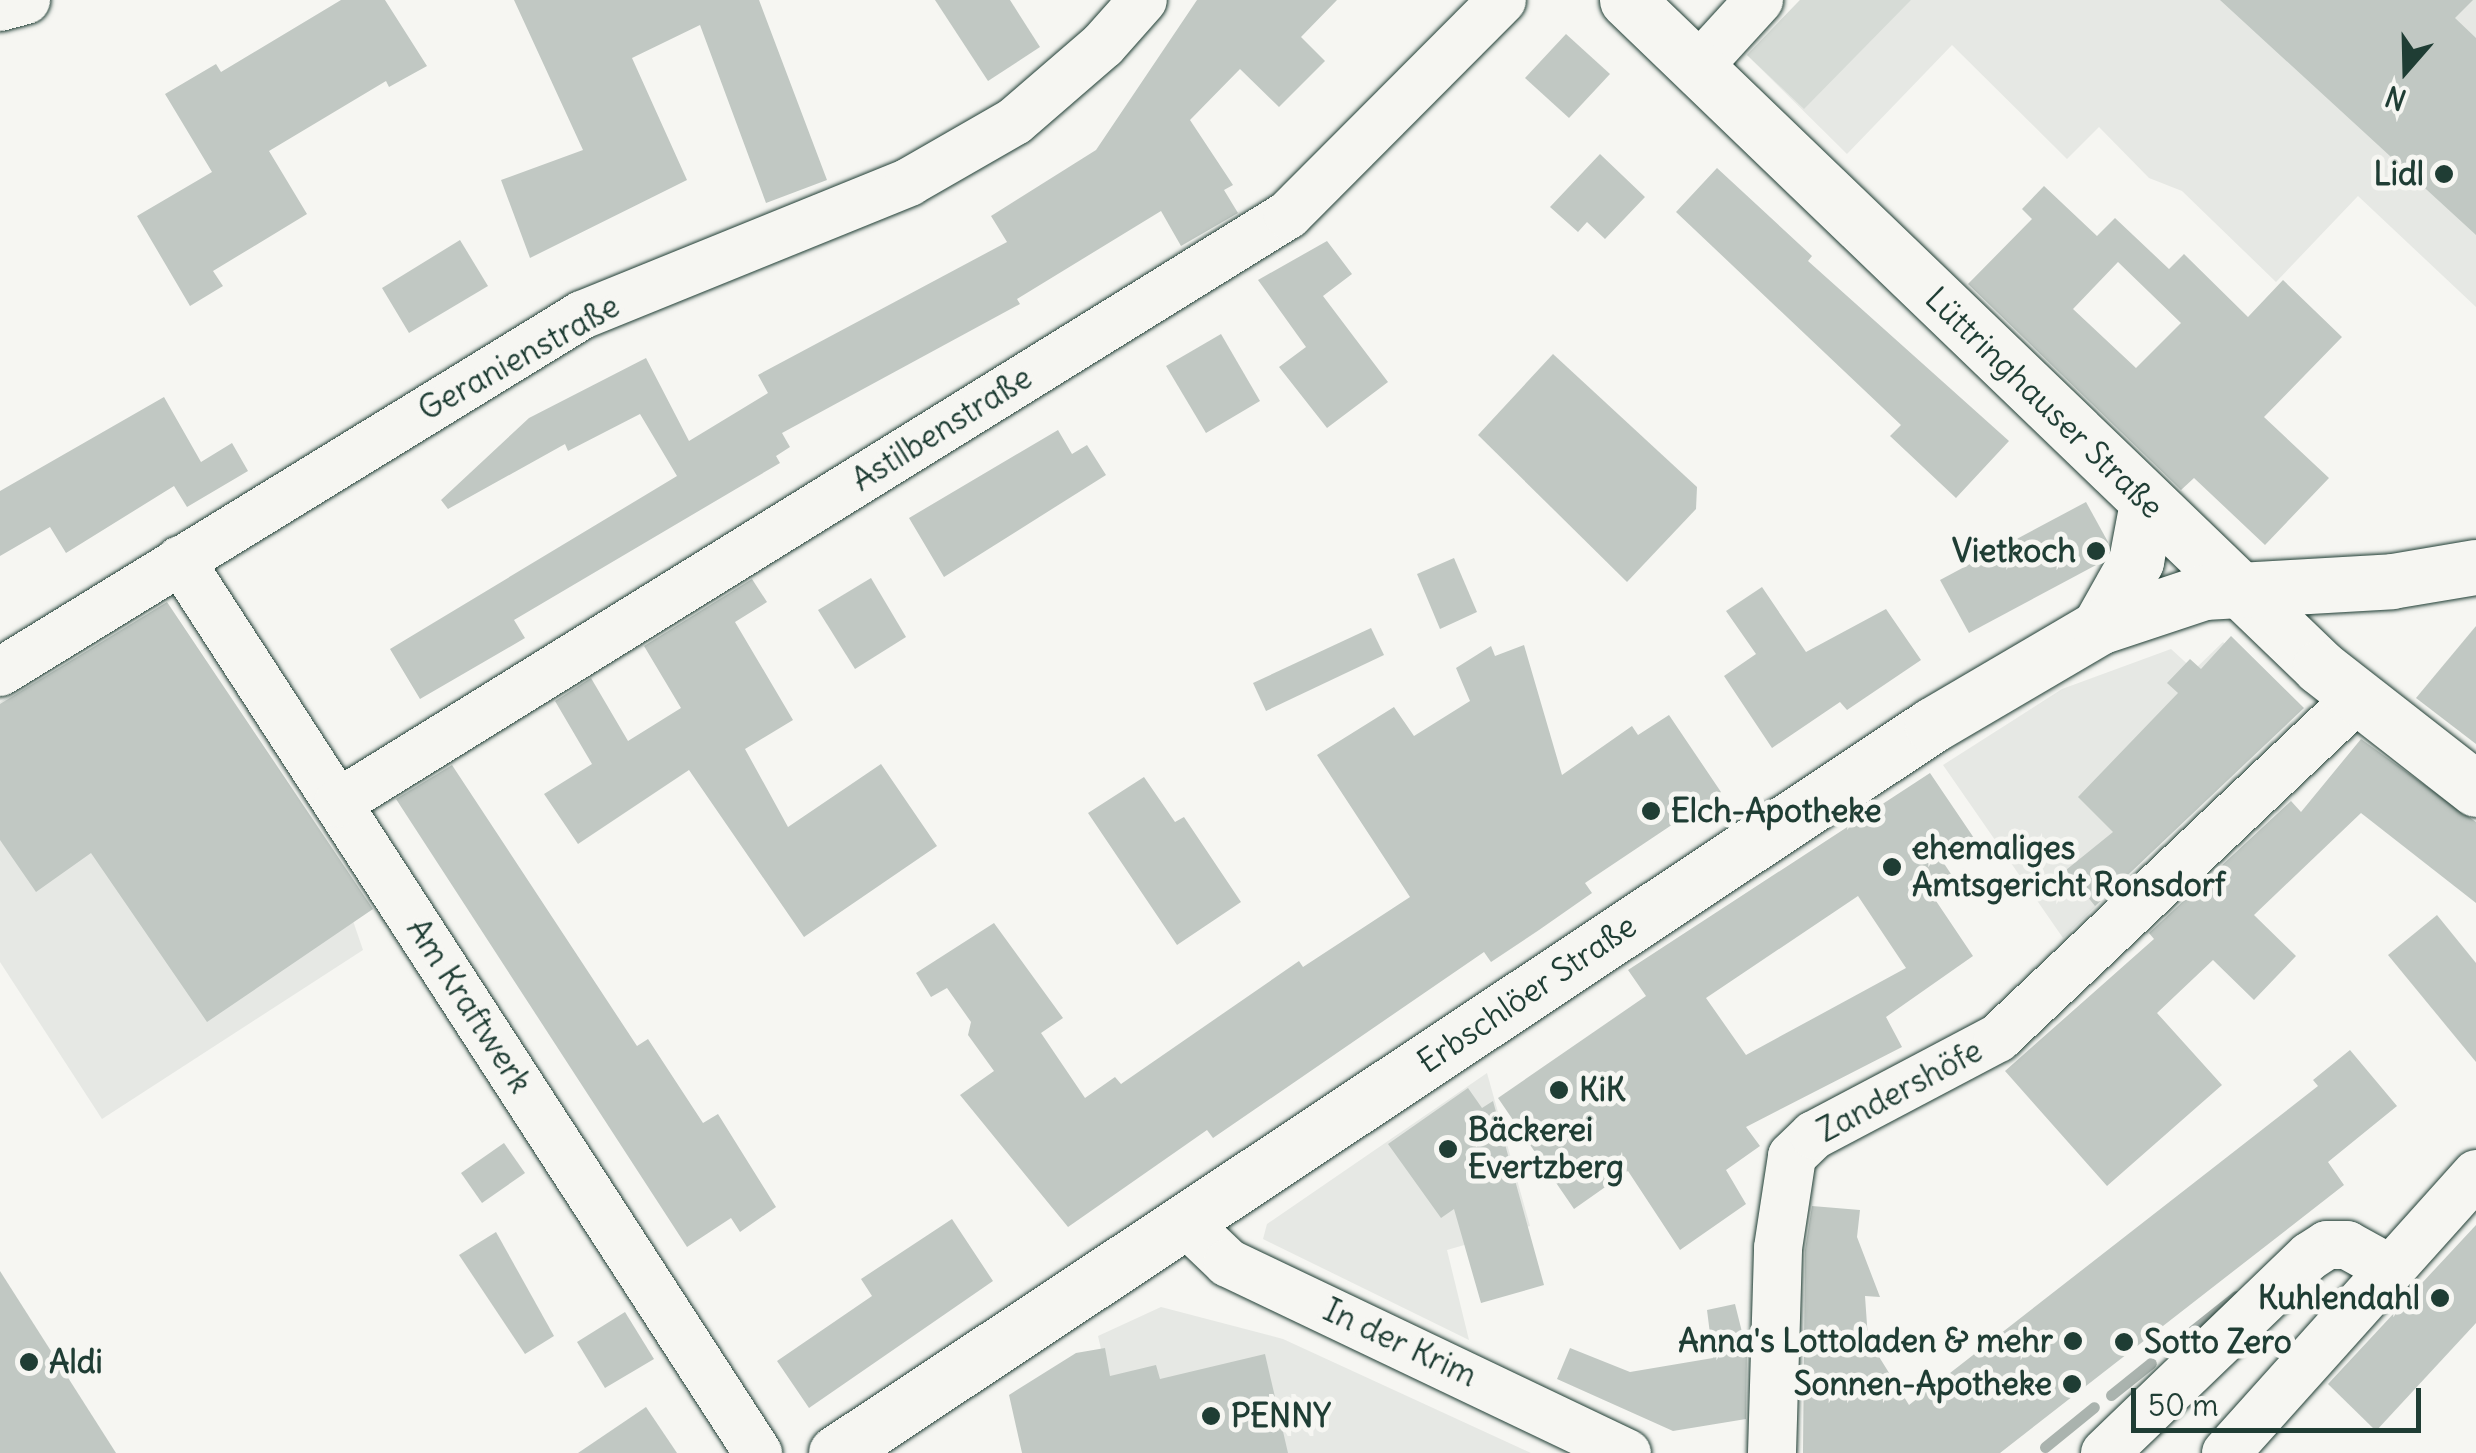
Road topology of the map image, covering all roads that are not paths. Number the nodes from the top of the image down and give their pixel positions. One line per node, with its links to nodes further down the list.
1 (26, 0): 6 (street)
2 (1143, 0): 9 (street, Geranienstraße)
3 (1502, 0): 16 (street, Astilbenstraße)
4 (1627, 0): 7 (street, Lüttringhauser Straße)
5 (1760, 0): 7 (street)
6 (0, 7)
7 (1697, 68): 8 (street, Lüttringhauser Straße)
8 (2146, 503): 11 (street, Lüttringhauser Straße); 12 (street)
9 (180, 560): 13 (street, Geranienstraße); 16 (street, Am Kraftwerk)
10 (2476, 567): 11 (street, Erbschlöer Straße)
11 (2242, 587): 12 (street, Erbschlöer Straße); 14 (street, Lüttringhauser Straße)
12 (2098, 626): 18 (street, Erbschlöer Straße)
13 (0, 672)
14 (2357, 699): 15 (street, Lüttringhauser Straße); 23 (street, Zandershöfe)
15 (2476, 788)
16 (338, 803): 20 (street, Am Kraftwerk)
17 (2476, 1174): 19 (street)
18 (1183, 1220): 21 (street, Erbschlöer Straße); 22 (street, In der Krim)
19 (2387, 1267): 24 (street); 25 (street)
20 (758, 1453)
21 (836, 1453)
22 (1628, 1453)
23 (1772, 1453)
24 (2105, 1453)
25 (2226, 1453)

